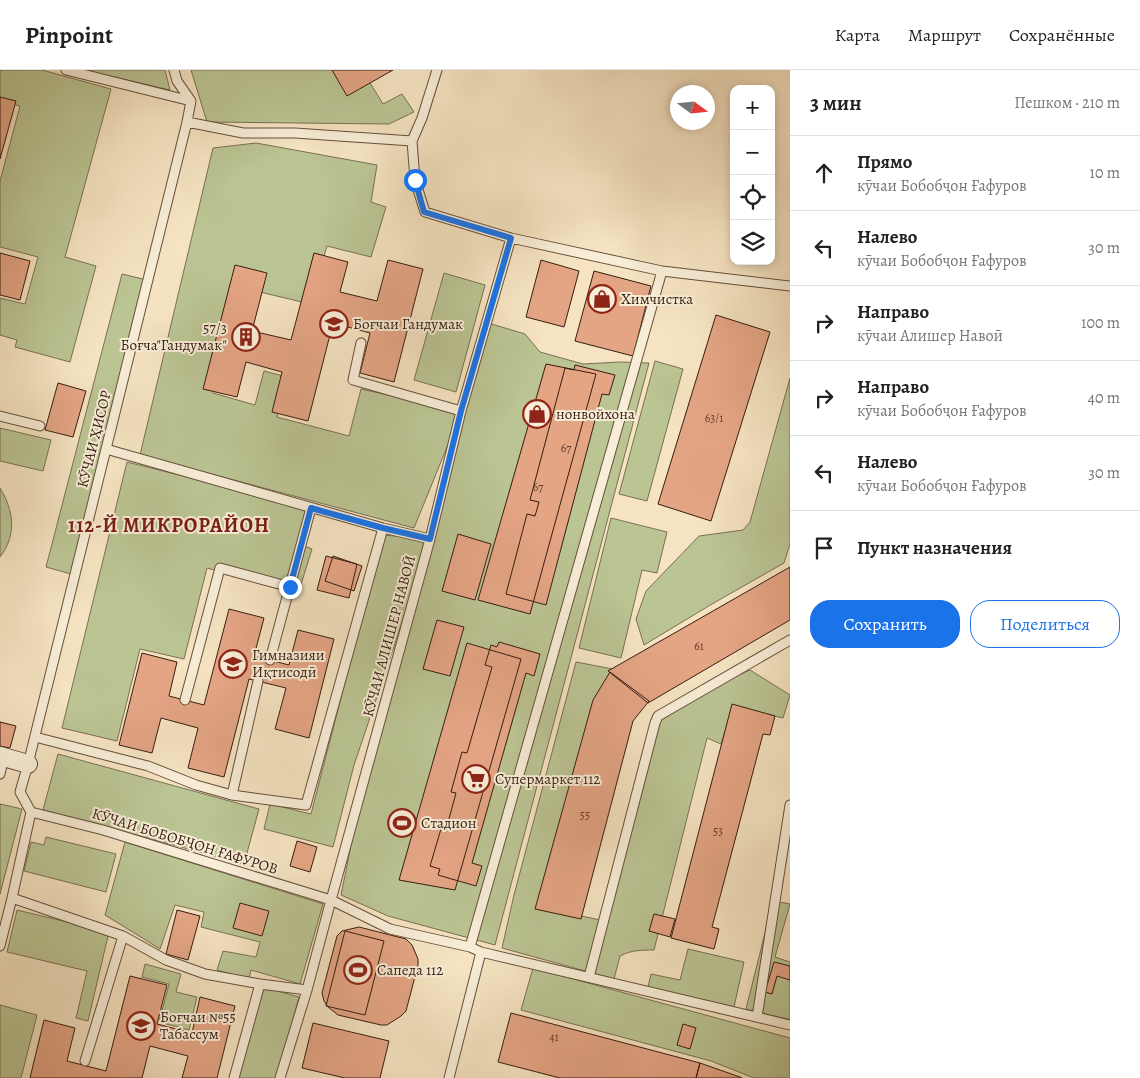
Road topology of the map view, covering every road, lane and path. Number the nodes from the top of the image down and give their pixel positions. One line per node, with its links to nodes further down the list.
1 (66, 70): 4 (lane)
2 (174, 70): 4 (lane)
3 (437, 70): 6 (lane)
4 (191, 101): 5 (lane, КӮЧАИ ҲИСОР)
5 (187, 122): 6 (lane); 14 (lane, КӮЧАИ ҲИСОР)
6 (412, 141): 7 (lane)
7 (511, 238): 8 (lane); 11 (lane, КӮЧАИ АЛИШЕР НАВОӢ)
8 (662, 271): 9 (lane); 33 (lane)
9 (790, 286)
10 (361, 343): 11 (lane)
11 (461, 411): 17 (lane, КӮЧАИ АЛИШЕР НАВОӢ)
12 (0, 416): 13 (lane)
13 (40, 426)
14 (106, 449): 15 (lane); 23 (lane, КӮЧАИ ҲИСОР)
15 (311, 508): 16 (lane); 18 (lane)
16 (383, 528): 17 (lane); 26 (lane)
17 (430, 539): 30 (lane, КӮЧАИ АЛИШЕР НАВОӢ)
18 (290, 587): 20 (lane); 22 (lane)
19 (790, 640): 35 (lane)
20 (270, 660)
21 (258, 681): 26 (lane)
22 (186, 700)
23 (35, 737): 25 (lane, КӮЧАИ ҲИСОР); 26 (lane)
24 (1, 762): 25 (street)
25 (28, 764): 28 (lane, КӮЧАИ ҲИСОР)
26 (232, 795)
27 (790, 805): 38 (lane)
28 (31, 812): 29 (lane); 30 (lane, КӮЧАИ БОБОБҶОН ҒАФУРОВ)
29 (12, 898): 31 (lane); 32 (lane)
30 (330, 900): 33 (lane); 37 (lane, КӮЧАИ АЛИШЕР НАВОӢ)
31 (123, 936): 36 (lane); 40 (lane)
32 (0, 946)
33 (470, 947): 34 (lane)
34 (481, 952): 35 (lane); 43 (lane)
35 (589, 977): 38 (lane)
36 (260, 984): 37 (lane); 41 (lane)
37 (307, 990): 42 (lane, КӮЧАИ АЛИШЕР НАВОӢ)
38 (757, 1017): 39 (lane)
39 (790, 1025)
40 (85, 1061)
41 (234, 1078)
42 (280, 1078)
43 (449, 1078)

